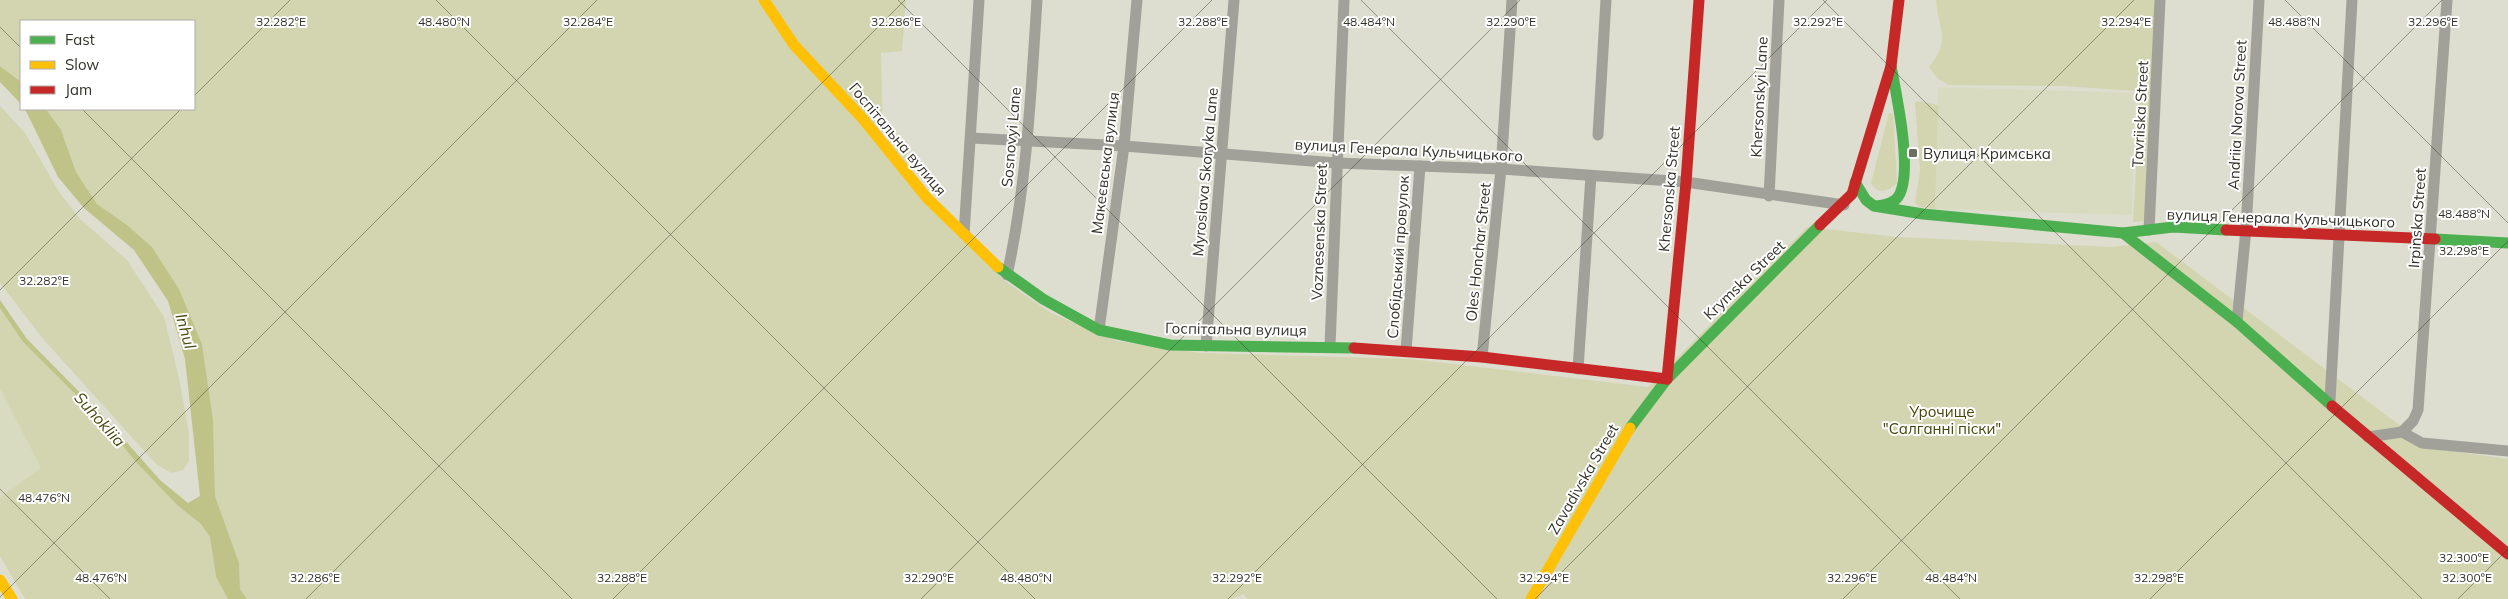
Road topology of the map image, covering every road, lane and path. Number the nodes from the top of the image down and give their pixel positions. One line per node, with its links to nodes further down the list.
1 (764, 0): 38 (street, Госпітальна вулиця)
2 (979, 0): 20 (street)
3 (1037, 0): 21 (street, Sosnovyi Lane)
4 (1137, 0): 22 (street, Макеєвська вулиця)
5 (1234, 0): 23 (street, Myroslava Skoryka Lane)
6 (1344, 0): 24 (street, Voznesenska Street)
7 (1512, 0): 26 (street, Oles Honchar Street)
8 (1606, 0): 19 (street)
9 (1699, 0): 28 (street, Khersonska Street)
10 (1778, 0): 31 (street, Khersonskyi Lane)
11 (1898, 0): 16 (street, Krymska Street)
12 (2160, 0): 36 (street, Tavriiska Street)
13 (2259, 0): 35 (street, Andriia Norova Street)
14 (2352, 0): 39 (street)
15 (2447, 0): 40 (street, Irpinska Street)
16 (1891, 66): 17 (street, Krymska Street); 18 (street, Krymska Street)
17 (1898, 95): 18 (street); 30 (street, Krymska Street)
18 (1878, 104): 29 (street, Krymska Street)
19 (1598, 134)
20 (972, 138): 21 (street, вулиця Генерала Кульчицького); 38 (street)
21 (1027, 142): 22 (street, вулиця Генерала Кульчицького); 42 (street, Sosnovyi Lane)
22 (1124, 146): 23 (street, вулиця Генерала Кульчицького); 44 (street, Макеєвська вулиця)
23 (1222, 152): 24 (street, вулиця Генерала Кульчицького); 45 (street, Myroslava Skoryka Lane)
24 (1337, 163): 25 (street, вулиця Генерала Кульчицького); 46 (street, Voznesenska Street)
25 (1420, 166): 26 (street, вулиця Генерала Кульчицького); 47 (street, Слобідський провулок)
26 (1501, 169): 27 (street, вулиця Генерала Кульчицького); 48 (street, Oles Honchar Street)
27 (1591, 176): 28 (street, вулиця Генерала Кульчицького); 49 (street)
28 (1686, 182): 31 (street, вулиця Генерала Кульчицького); 50 (street, Khersonska Street)
29 (1855, 182): 32 (street, Krymska Street); 33 (street)
30 (1903, 188): 33 (street); 34 (street, Krymska Street)
31 (1769, 196): 32 (street, вулиця Генерала Кульчицького)
32 (1844, 205): 33 (street); 50 (street, Krymska Street)
33 (1874, 206): 34 (street, вулиця Генерала Кульчицького)
34 (1923, 214): 37 (street, вулиця Генерала Кульчицького)
35 (2246, 229): 36 (street, вулиця Генерала Кульчицького); 39 (street, вулиця Генерала Кульчицького); 43 (street, Andriia Norova Street)
36 (2149, 230): 37 (street, вулиця Генерала Кульчицького)
37 (2124, 233): 43 (street)
38 (964, 234): 42 (street, Госпітальна вулиця)
39 (2338, 234): 40 (street, вулиця Генерала Кульчицького); 51 (street)
40 (2430, 239): 41 (street, вулиця Генерала Кульчицького); 52 (street, Irpinska Street)
41 (2508, 243)
42 (1007, 275): 44 (street, Госпітальна вулиця)
43 (2237, 322): 51 (street)
44 (1099, 330): 45 (street, Госпітальна вулиця)
45 (1206, 346): 46 (street, Госпітальна вулиця)
46 (1330, 346): 47 (street, Госпітальна вулиця)
47 (1406, 351): 48 (street, Госпітальна вулиця)
48 (1482, 357): 49 (street, Госпітальна вулиця)
49 (1578, 368): 50 (street, Госпітальна вулиця)
50 (1667, 379): 58 (street, Zavadivska Street)
51 (2330, 401): 53 (street)
52 (2402, 432): 53 (street); 54 (street)
53 (2368, 437): 55 (street)
54 (2508, 451)
55 (2508, 554)
56 (0, 580): 57 (street)
57 (12, 599)
58 (1531, 599)

